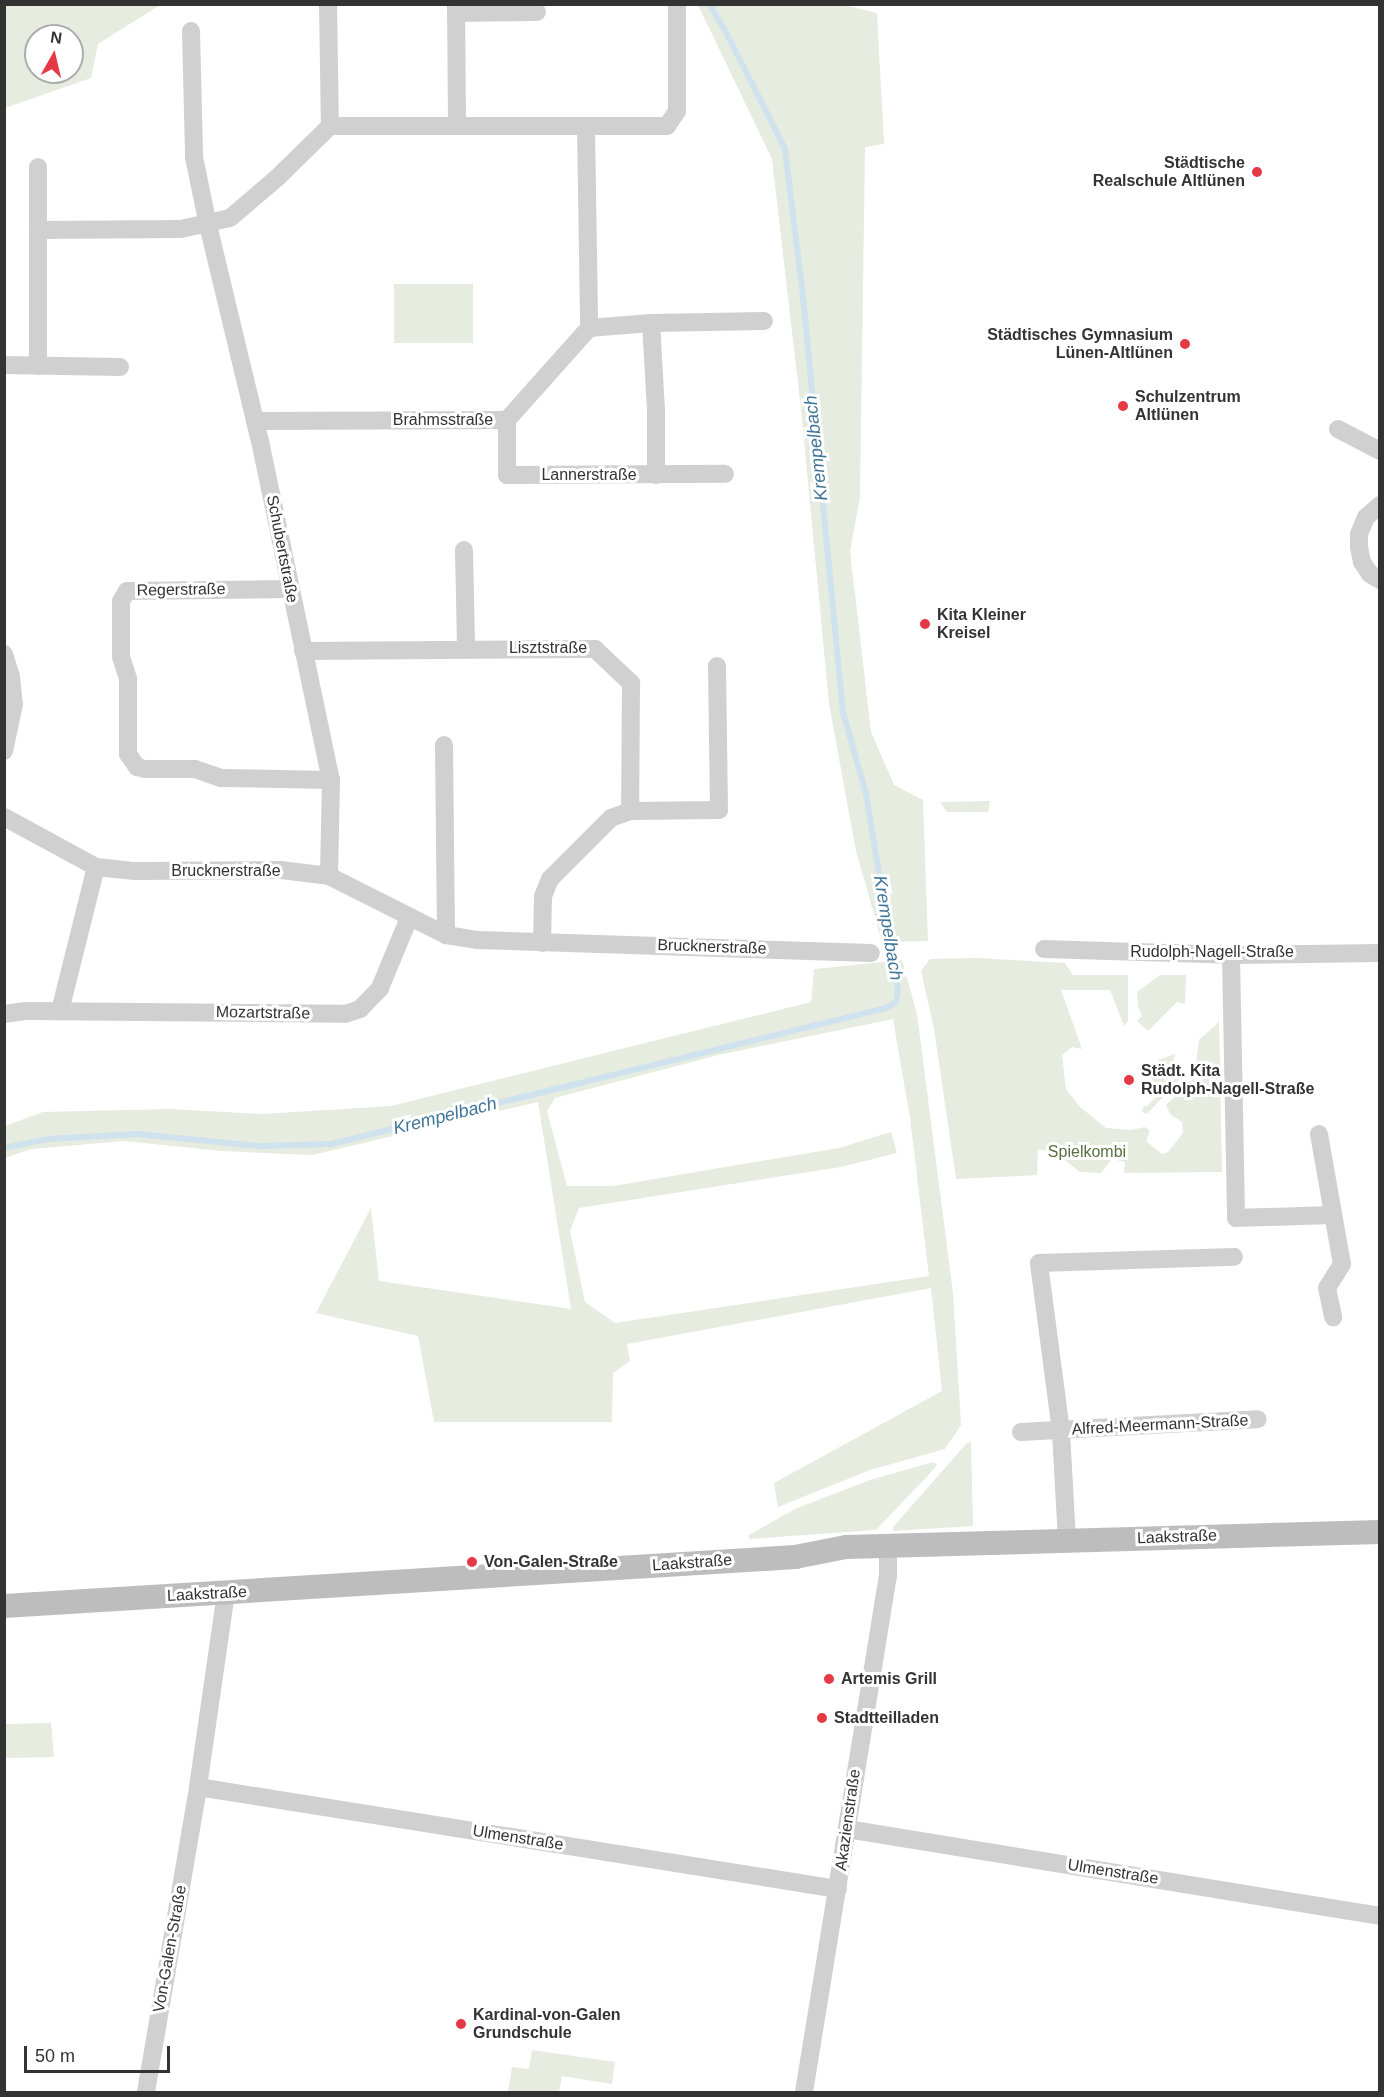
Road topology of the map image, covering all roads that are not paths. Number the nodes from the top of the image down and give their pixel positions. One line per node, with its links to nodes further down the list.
1 (328, 4): 6 (street)
2 (677, 4): 8 (street)
3 (456, 9): 4 (street); 7 (street)
4 (537, 12)
5 (191, 31): 10 (street, Schubertstraße)
6 (330, 126): 7 (street); 10 (street)
7 (457, 126): 8 (street)
8 (586, 127): 14 (street)
9 (38, 167): 11 (street)
10 (208, 225): 11 (street); 19 (street, Schubertstraße)
11 (38, 230): 16 (street)
12 (764, 321): 13 (street)
13 (651, 323): 14 (street); 23 (street)
14 (589, 328): 18 (street, Brahmsstraße)
15 (4, 365): 16 (street)
16 (38, 366): 17 (street)
17 (120, 367)
18 (507, 420): 19 (street, Brahmsstraße); 23 (street, Lannerstraße)
19 (255, 421): 27 (street, Schubertstraße)
20 (1338, 429): 21 (street)
21 (1380, 452)
22 (725, 474): 23 (street, Lannerstraße)
23 (656, 475)
24 (1380, 505): 26 (street)
25 (464, 550): 28 (street)
26 (1380, 579)
27 (289, 589): 29 (street, Schubertstraße); 34 (street, Regerstraße)
28 (466, 648): 29 (street, Lisztstraße); 35 (street, Lisztstraße)
29 (303, 651): 34 (street, Schubertstraße)
30 (4, 654): 33 (street)
31 (717, 666): 35 (street)
32 (444, 745): 40 (street)
33 (4, 751)
34 (331, 780): 38 (street, Schubertstraße)
35 (630, 811): 41 (street)
36 (4, 817): 37 (street, Brucknerstraße)
37 (96, 867): 38 (street, Brucknerstraße); 46 (street)
38 (329, 876): 39 (street, Brucknerstraße)
39 (410, 918): 40 (street, Brucknerstraße); 46 (street, Mozartstraße)
40 (446, 935): 41 (street, Brucknerstraße)
41 (542, 943): 43 (street, Brucknerstraße)
42 (1044, 949): 45 (street, Rudolph-Nagell-Straße)
43 (871, 953)
44 (1380, 953): 45 (street, Rudolph-Nagell-Straße)
45 (1231, 955): 49 (street)
46 (60, 1011): 47 (street, Mozartstraße)
47 (4, 1014)
48 (1319, 1134): 49 (street)
49 (1333, 1215): 51 (street)
50 (1234, 1257): 53 (street, Alfred-Meermann-Straße)
51 (1333, 1317)
52 (1258, 1419): 53 (street, Alfred-Meermann-Straße)
53 (1061, 1431): 54 (street, Alfred-Meermann-Straße); 56 (street, Alfred-Meermann-Straße)
54 (1021, 1432)
55 (1380, 1532): 56 (street, Laakstraße)
56 (1067, 1540): 57 (street, Laakstraße)
57 (888, 1546): 58 (street, Laakstraße); 61 (street, Akazienstraße)
58 (226, 1592): 59 (street, Laakstraße); 60 (street, Von-Galen-Straße)
59 (4, 1606)
60 (198, 1787): 62 (street, Ulmenstraße); 64 (street, Von-Galen-Straße)
61 (847, 1829): 62 (street, Akazienstraße); 63 (street, Ulmenstraße)
62 (838, 1889): 65 (street, Akazienstraße)
63 (1380, 1916)
64 (146, 2092)
65 (804, 2092)

